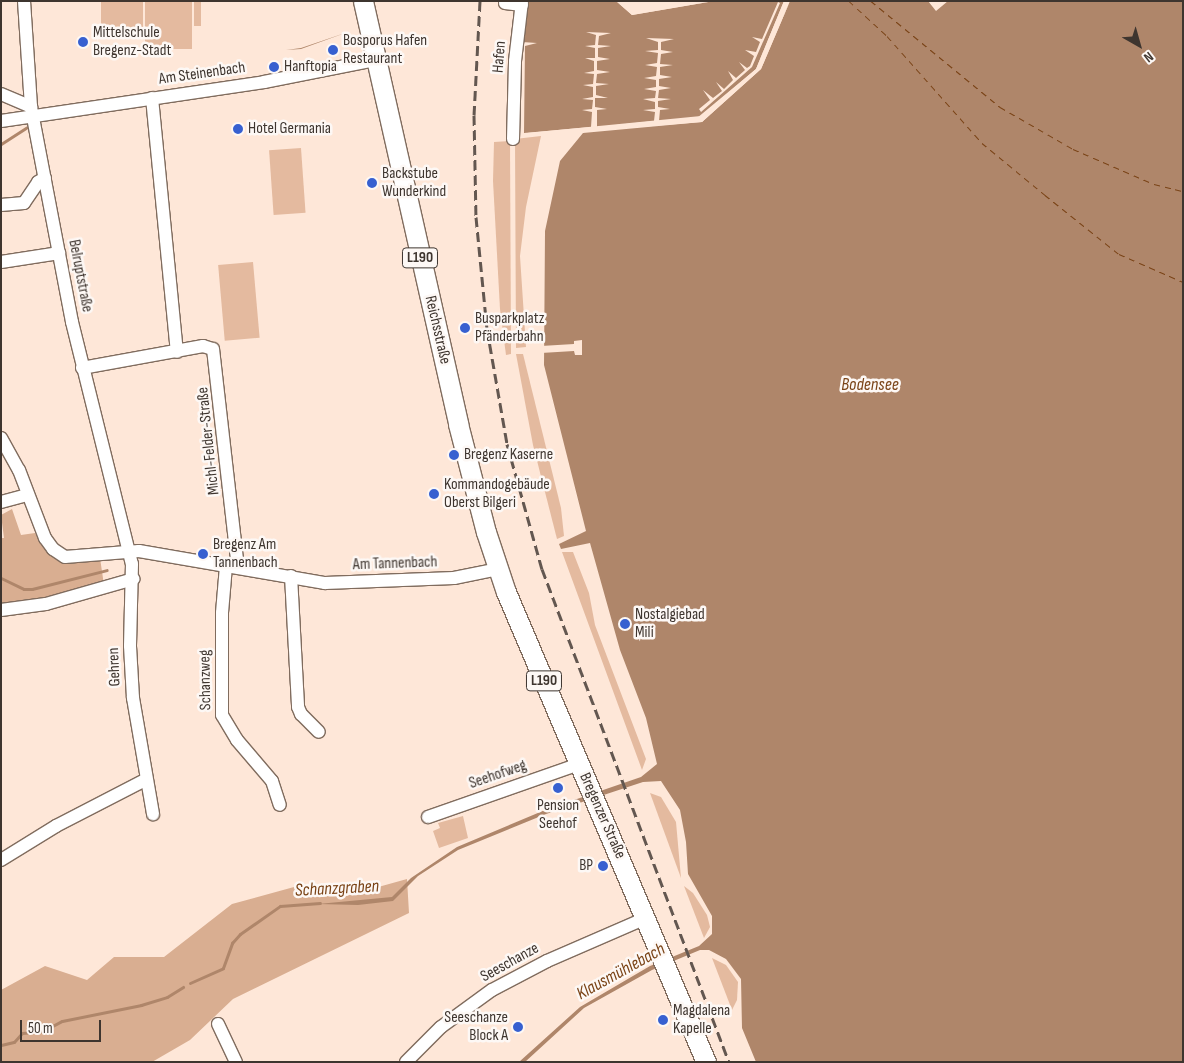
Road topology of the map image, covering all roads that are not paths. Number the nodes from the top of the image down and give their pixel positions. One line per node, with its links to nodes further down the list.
1 (24, 1): 8 (street, Belruptstraße)
2 (363, 1): 5 (main road, Reichsstraße / L190)
3 (505, 3): 4 (street, Hafen)
4 (522, 3): 10 (street, Hafen)
5 (375, 60): 7 (street, Am Steinenbach); 22 (main road, Reichsstraße / L190)
6 (1, 94): 8 (street)
7 (152, 98): 8 (street, Am Steinenbach); 15 (street)
8 (32, 111): 9 (street, Am Steinenbach); 11 (street, Belruptstraße)
9 (1, 121)
10 (514, 137)
11 (45, 178): 12 (street); 13 (street, Belruptstraße)
12 (1, 206)
13 (59, 253): 14 (street); 16 (street, Belruptstraße)
14 (1, 262)
15 (177, 352): 16 (street, Michl-Felder-Straße); 21 (street, Michl-Felder-Straße)
16 (82, 368): 20 (street, Belruptstraße)
17 (1, 438): 18 (street, Am Tannenbach)
18 (28, 495): 19 (street); 20 (street, Am Tannenbach)
19 (1, 502)
20 (129, 552): 21 (street, Am Tannenbach); 24 (street, Gehren)
21 (232, 567): 23 (street, Am Tannenbach); 29 (street, Schanzweg)
22 (499, 569): 23 (street, Am Tannenbach); 27 (main road, Bregenzer Straße / L190)
23 (291, 576): 26 (street)
24 (133, 579): 25 (street); 28 (street, Gehren)
25 (1, 610)
26 (319, 732)
27 (579, 764): 31 (street, Seehofweg); 33 (main road, Bregenzer Straße / L190)
28 (146, 780): 30 (street, Gehren); 32 (street)
29 (280, 805)
30 (153, 814)
31 (428, 816)
32 (1, 860)
33 (646, 918): 36 (street, Seeschanze); 37 (main road, Bregenzer Straße / L190)
34 (218, 1024): 35 (street)
35 (236, 1062)
36 (406, 1062)
37 (706, 1062)

